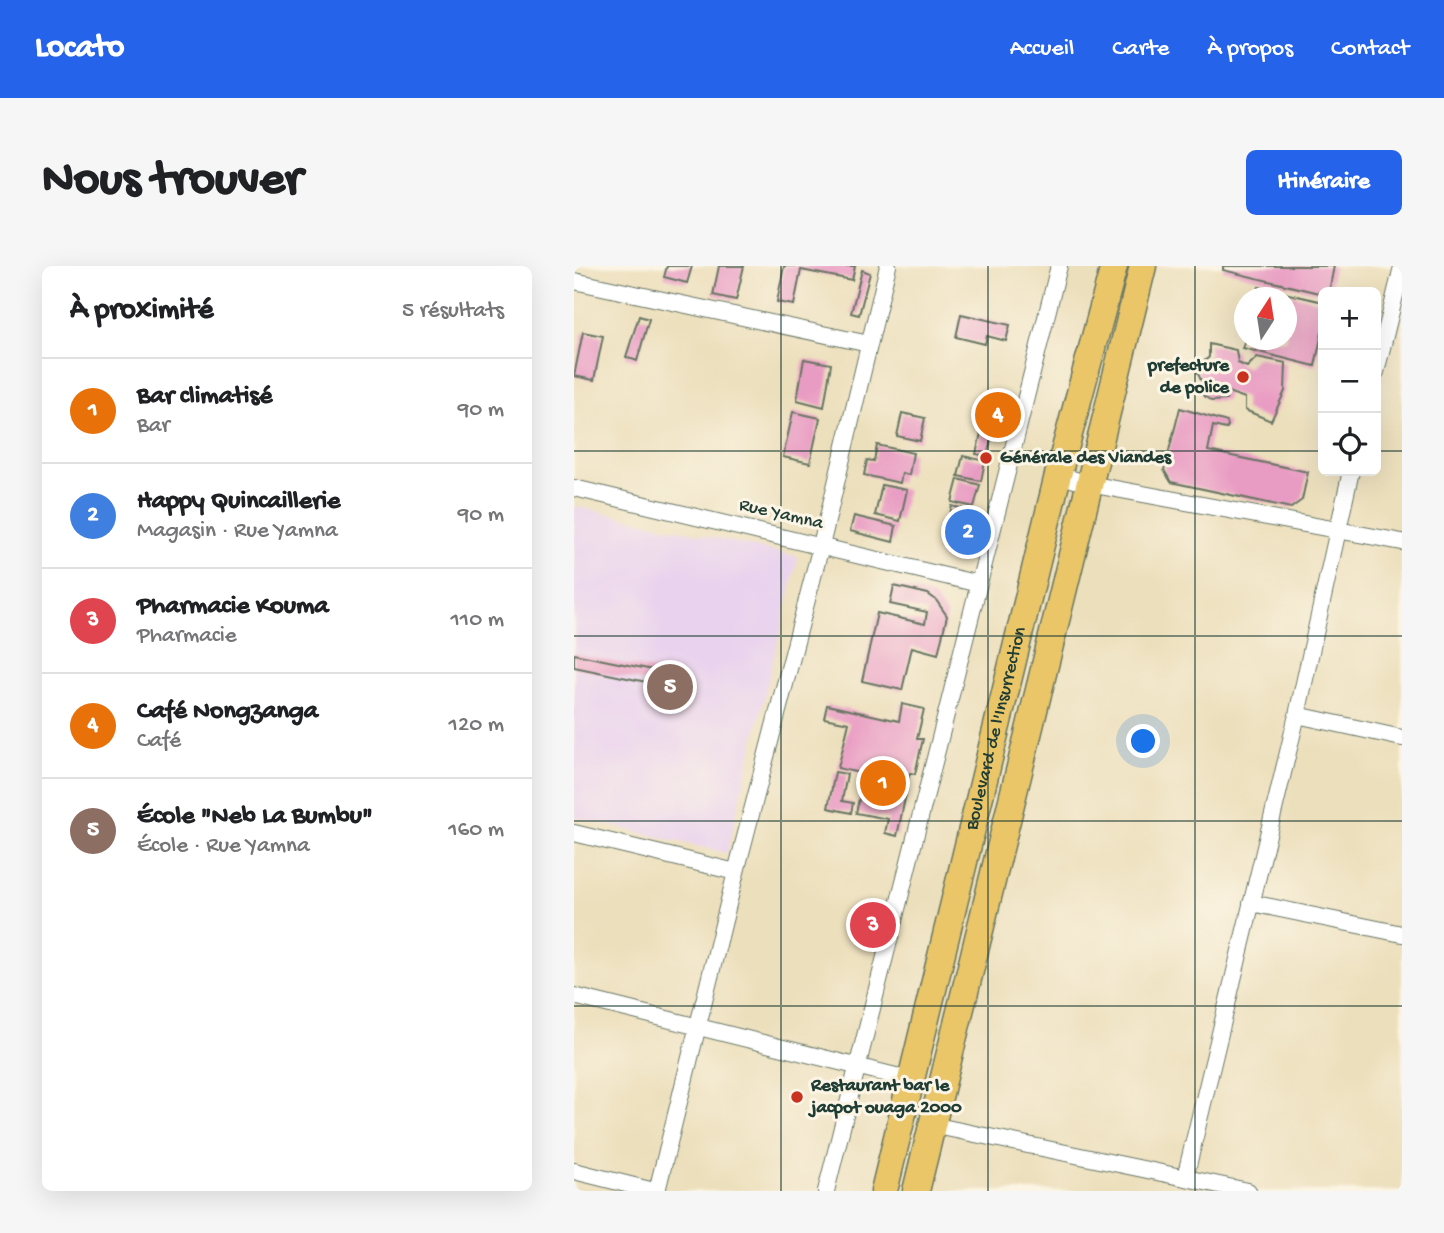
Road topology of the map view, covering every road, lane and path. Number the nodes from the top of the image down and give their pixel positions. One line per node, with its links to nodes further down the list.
1 (888, 266): 7 (street)
2 (1059, 266): 16 (street)
3 (1114, 266): 9 (main road, Boulevard de l'Insurrection)
4 (1143, 266): 11 (main road, Boulevard de l'Insurrection)
5 (1402, 267): 8 (street)
6 (574, 281): 7 (street)
7 (869, 344): 15 (street)
8 (1381, 352)
9 (1058, 475): 11 (street); 26 (main road, Boulevard de l'Insurrection)
10 (1350, 476): 13 (street)
11 (1089, 484): 13 (street); 27 (main road, Boulevard de l'Insurrection)
12 (574, 488): 15 (street, Rue Yamna)
13 (1336, 530): 14 (street); 17 (street)
14 (1402, 542)
15 (821, 546): 16 (street, Rue Yamna); 20 (street)
16 (979, 584): 25 (street)
17 (1297, 715): 18 (street); 21 (street)
18 (1402, 738)
19 (574, 833): 20 (street)
20 (736, 872): 24 (street)
21 (1251, 903): 22 (street); 29 (street)
22 (1402, 934)
23 (574, 996): 24 (street)
24 (698, 1027): 25 (street); 30 (street)
25 (857, 1066): 26 (street); 31 (street)
26 (912, 1080): 32 (main road, Boulevard de l'Insurrection)
27 (932, 1125): 29 (street); 33 (main road, Boulevard de l'Insurrection)
28 (574, 1171): 30 (street)
29 (1185, 1178): 34 (street)
30 (655, 1191)
31 (826, 1191)
32 (884, 1191)
33 (916, 1191)
34 (1248, 1191)

